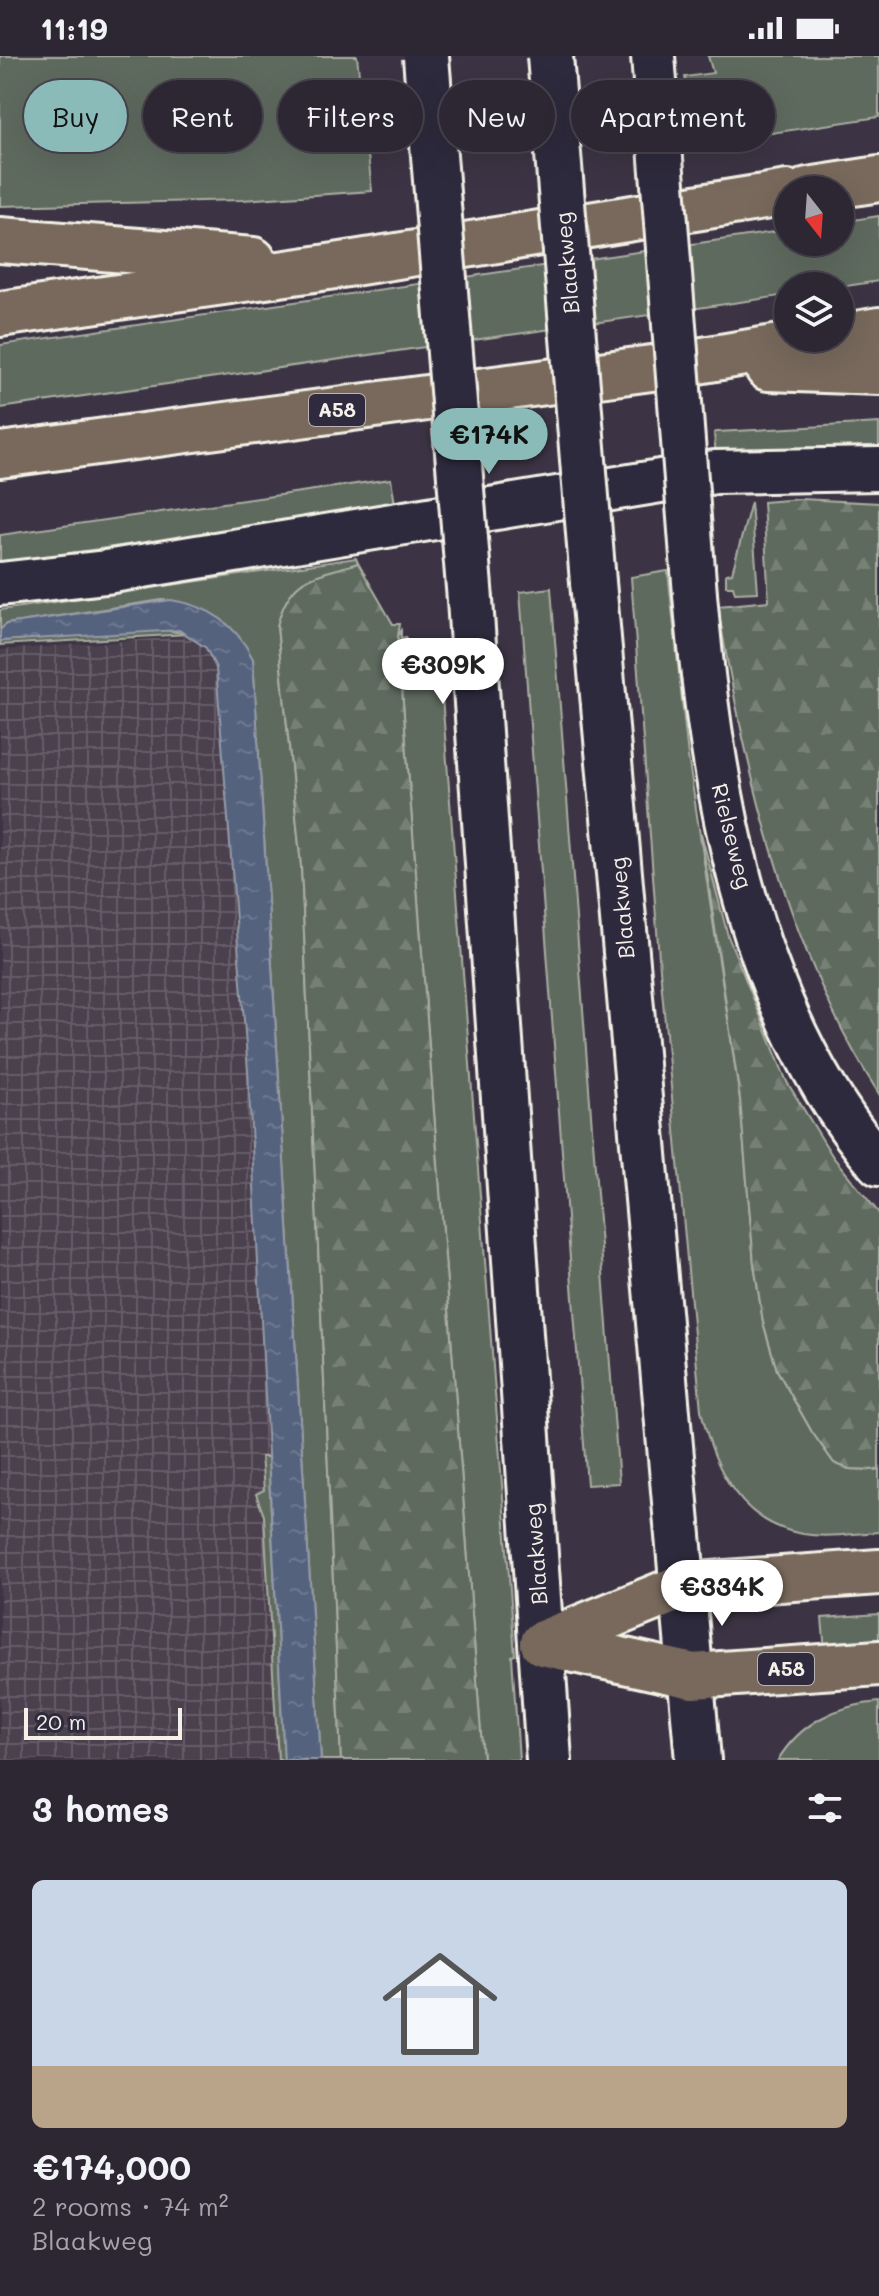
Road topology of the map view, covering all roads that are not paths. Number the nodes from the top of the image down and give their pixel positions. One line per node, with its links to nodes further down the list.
1 (426, 56): 21 (main road, Blaakweg, bridge)
2 (550, 56): 20 (main road, Blaakweg, bridge)
3 (653, 56): 18 (street, Rielseweg, bridge)
4 (879, 179): 5 (highway)
5 (854, 183)
6 (774, 195): 8 (highway)
7 (0, 240): 8 (highway)
8 (335, 266): 9 (highway)
9 (0, 314)
10 (879, 330): 11 (highway)
11 (854, 334)
12 (774, 348): 13 (highway, A58)
13 (674, 365): 14 (highway, A58); 15 (highway, A58)
14 (879, 372)
15 (0, 455)
16 (879, 469): 17 (street)
17 (0, 584)
18 (879, 1164)
19 (879, 1572): 20 (highway)
20 (684, 1586): 21 (highway); 23 (main road, Blaakweg)
21 (543, 1643): 23 (highway); 24 (main road, Blaakweg)
22 (879, 1663): 23 (highway, A58)
23 (693, 1676): 25 (main road, Blaakweg)
24 (549, 1760)
25 (698, 1760)

